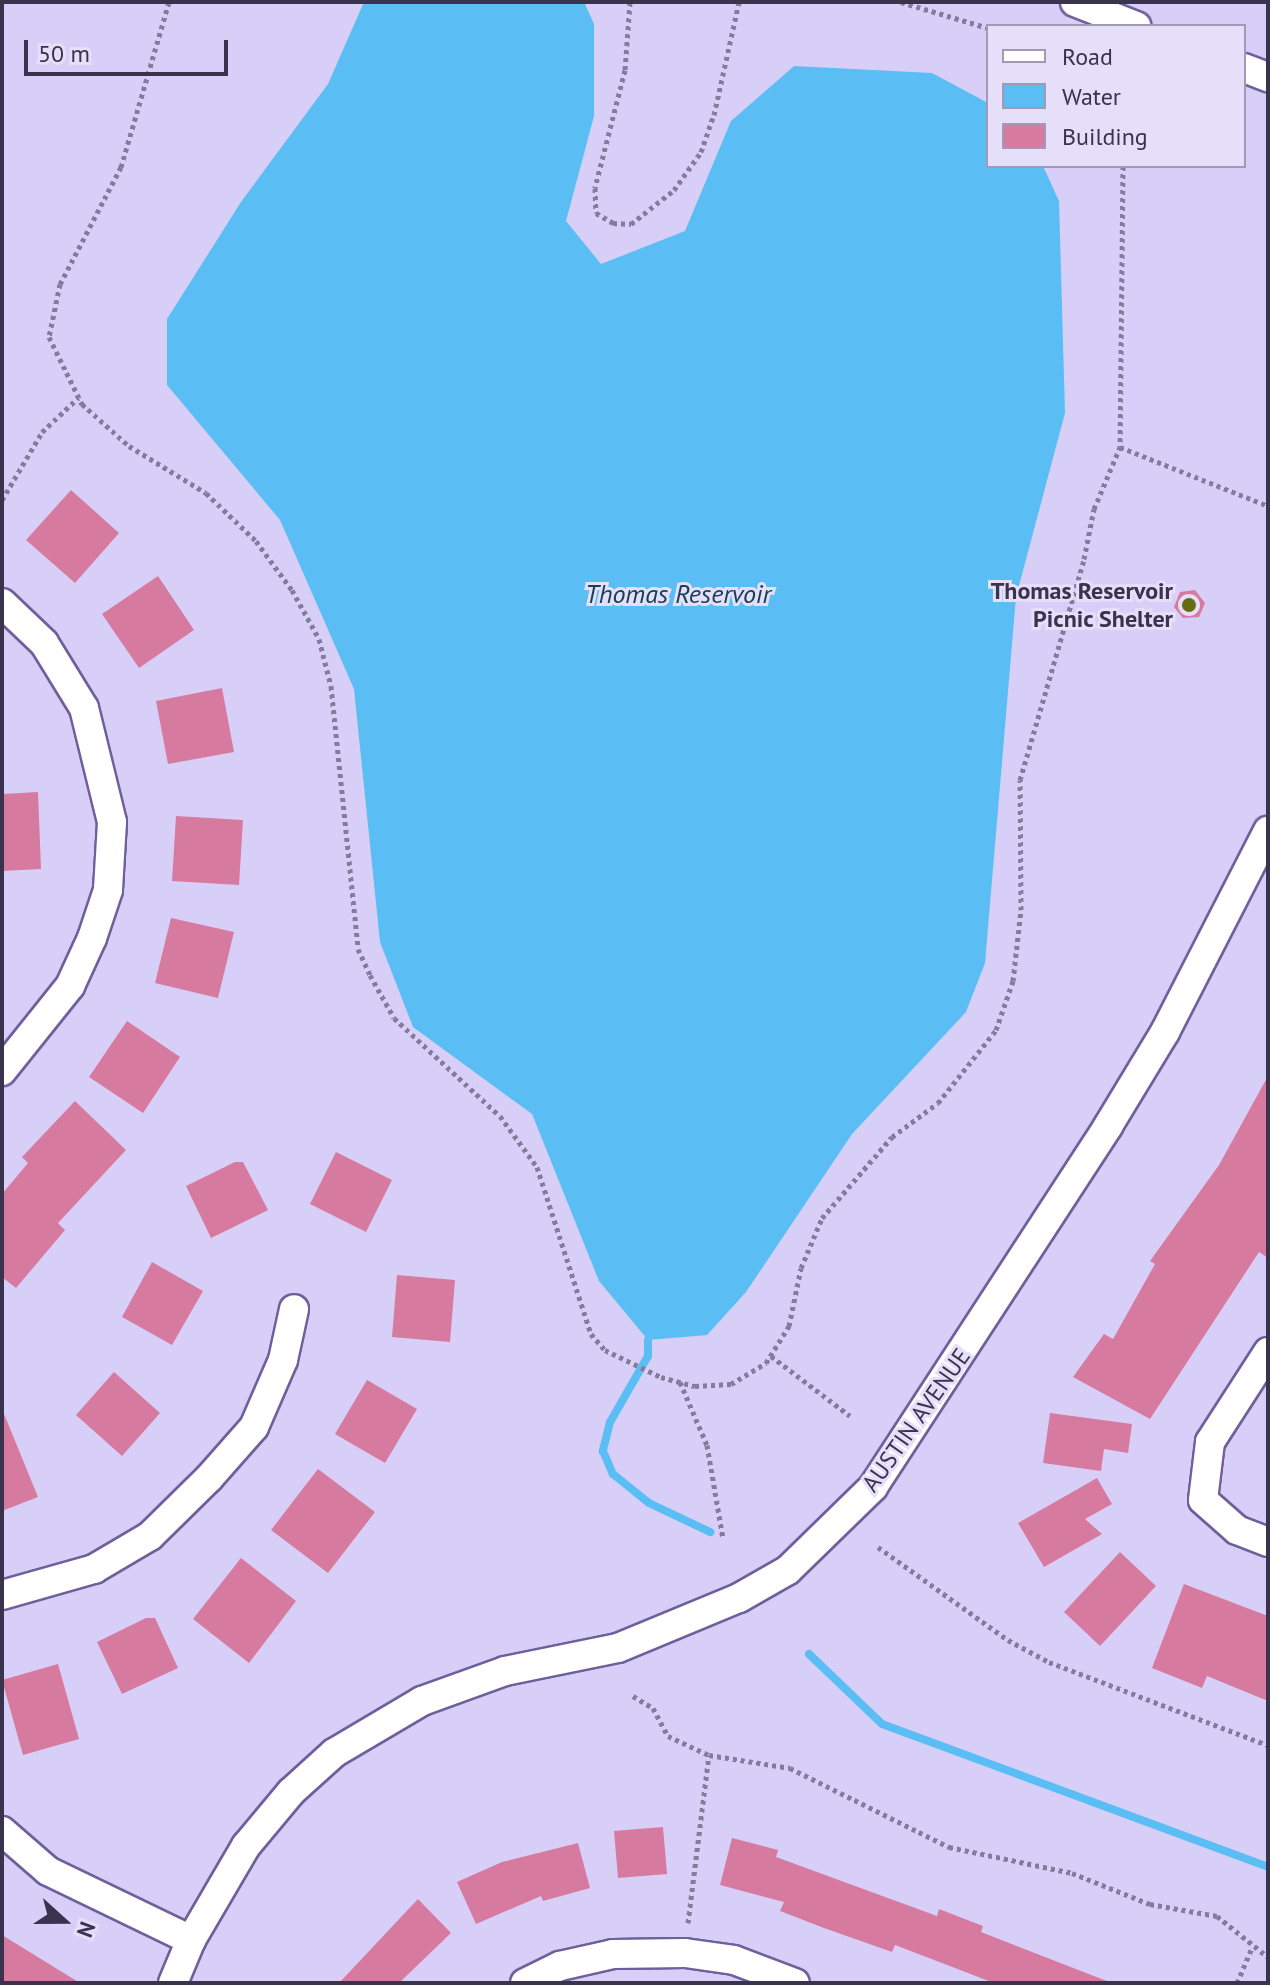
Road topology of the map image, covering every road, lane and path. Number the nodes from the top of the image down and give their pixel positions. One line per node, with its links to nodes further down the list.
1 (169, 2): 11 (path)
2 (630, 2): 3 (path)
3 (739, 2)
4 (901, 2): 7 (path)
5 (1075, 2): 6 (street)
6 (1131, 24)
7 (986, 27)
8 (1246, 69): 9 (street)
9 (1268, 77)
10 (1123, 168): 12 (path)
11 (78, 398): 13 (path); 21 (path)
12 (1120, 447): 14 (path); 20 (path)
13 (2, 500)
14 (1268, 506)
15 (2, 603): 17 (street)
16 (1268, 831): 32 (street, AUSTIN AVENUE)
17 (2, 1071)
18 (294, 1309): 26 (street)
19 (1268, 1352): 24 (street)
20 (771, 1356): 21 (path); 22 (path)
21 (680, 1382): 23 (path)
22 (850, 1416)
23 (723, 1539)
24 (1268, 1542)
25 (878, 1547): 28 (path)
26 (2, 1595)
27 (633, 1696): 29 (path)
28 (1268, 1745)
29 (709, 1755): 31 (path); 33 (path)
30 (2, 1831): 32 (street)
31 (688, 1923)
32 (191, 1940): 35 (street, AUSTIN AVENUE)
33 (1252, 1947): 34 (path); 38 (path)
34 (1268, 1957)
35 (173, 1983)
36 (525, 1983): 37 (street)
37 (795, 1983)
38 (1237, 1983)

